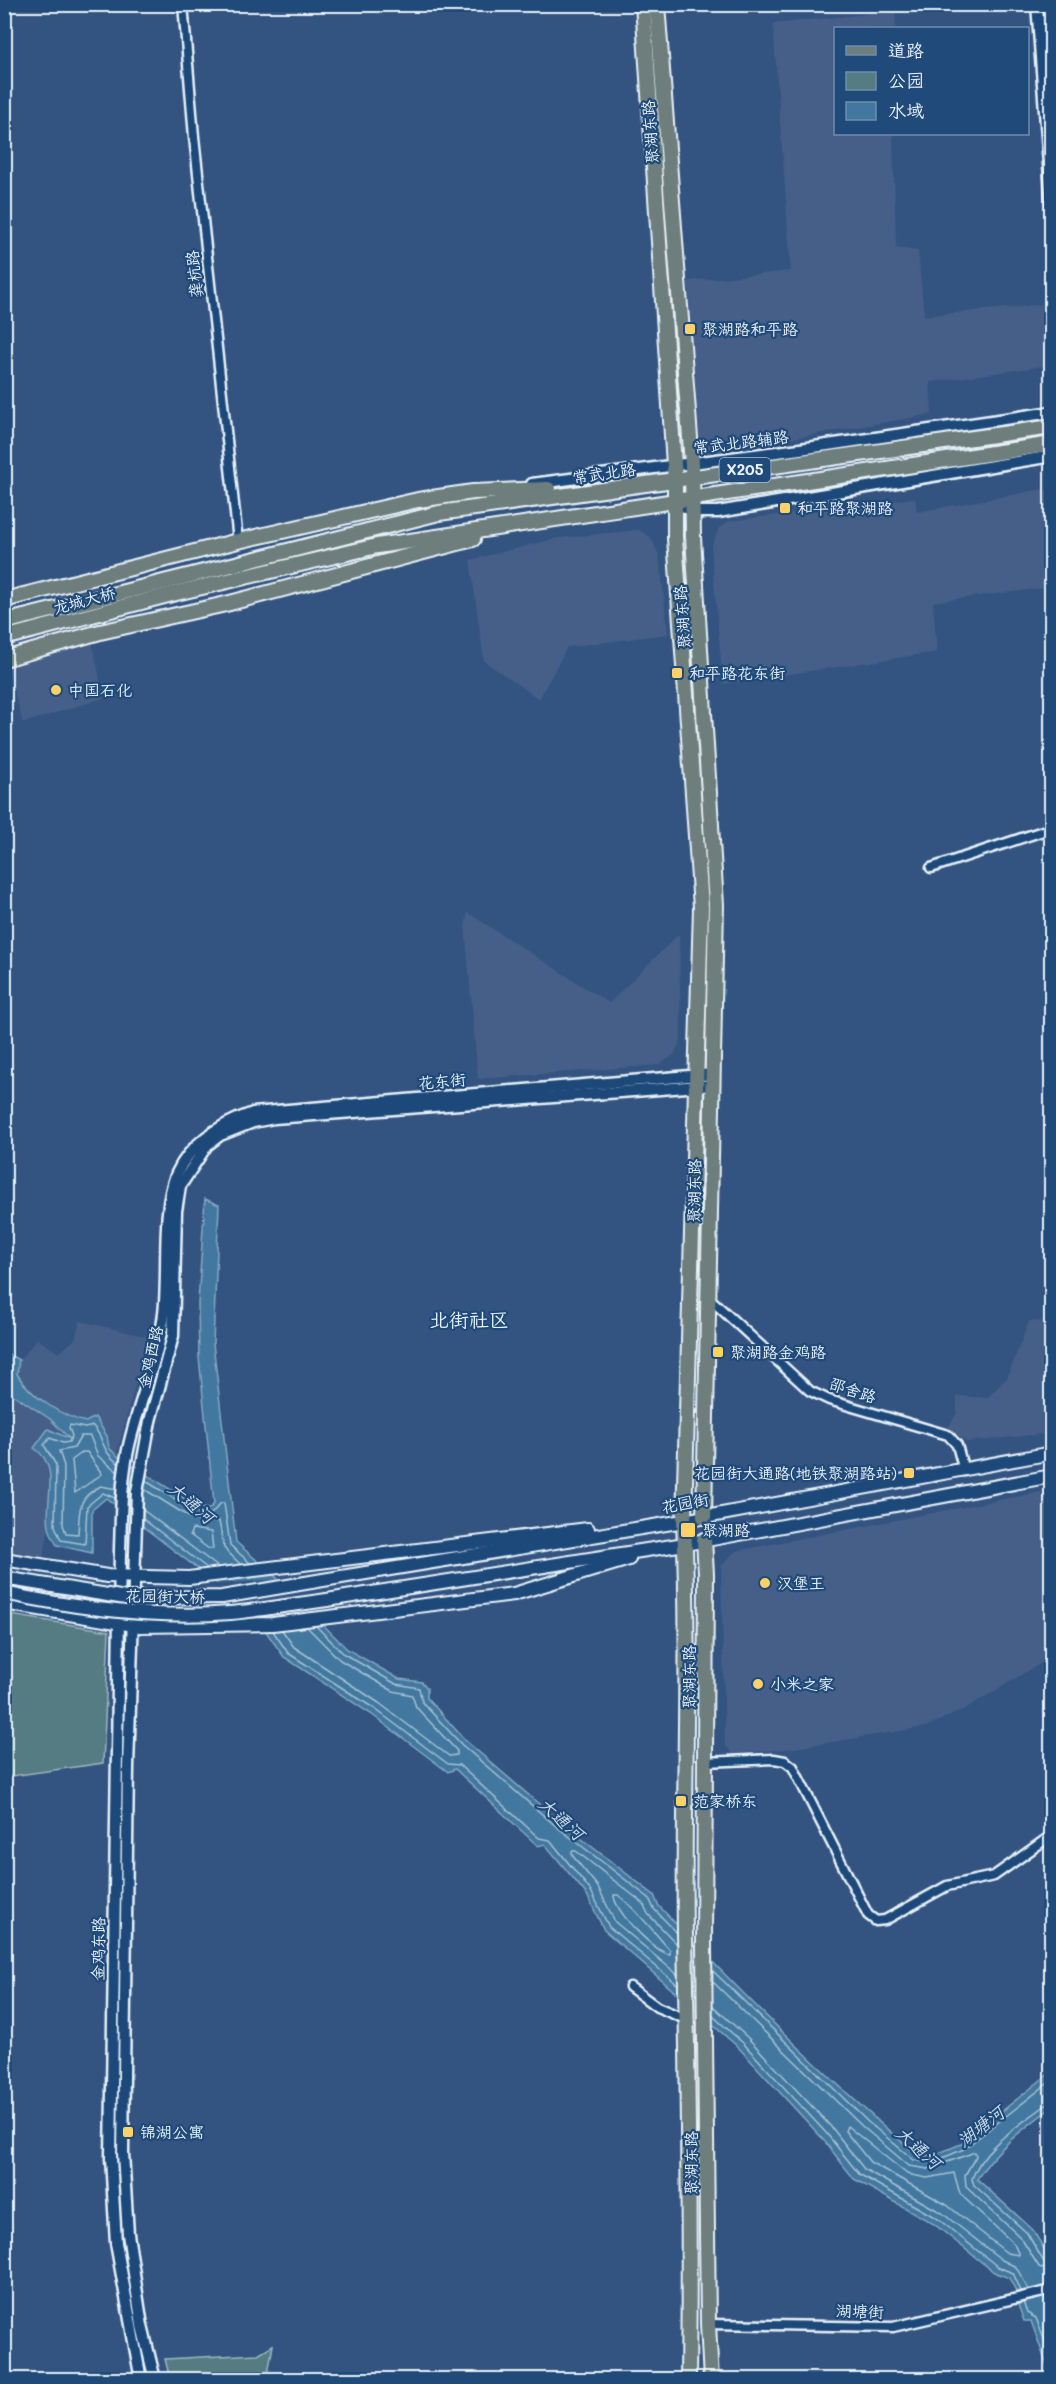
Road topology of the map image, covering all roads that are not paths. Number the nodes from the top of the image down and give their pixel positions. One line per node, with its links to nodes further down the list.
1 (183, 4): 19 (street, 龚杭路)
2 (643, 4): 10 (main road, 聚湖东路)
3 (657, 4): 11 (main road, 聚湖东路)
4 (1037, 4): 5 (street)
5 (1052, 205)
6 (1052, 412): 11 (street, 常武北路辅路)
7 (1052, 427): 11 (main road, 常武北路 / X205)
8 (1052, 444): 16 (main road, X205)
9 (1052, 456): 16 (street)
10 (674, 466): 11 (street, 常武北路辅路); 12 (main road, 聚湖东路); 14 (street, 常武北路辅路)
11 (693, 471): 12 (main road, 常武北路 / X205); 16 (main road, 聚湖东路)
12 (675, 480): 13 (main road, 常武北路 / X205); 15 (main road, 聚湖东路)
13 (625, 487): 14 (main road); 17 (main road, 常武北路 / X205)
14 (473, 492): 17 (street, 常武北路辅路); 19 (main road)
15 (674, 501): 16 (main road, X205); 18 (main road, X205); 28 (main road, 聚湖东路)
16 (694, 506): 27 (main road, 聚湖东路)
17 (439, 513): 20 (main road, 常武北路 / X205)
18 (534, 523): 23 (main road, 龙城大桥 / X205); 24 (main road)
19 (238, 541): 21 (main road)
20 (167, 579): 22 (main road, 龙城大桥)
21 (4, 600)
22 (4, 622)
23 (4, 638)
24 (4, 659)
25 (1052, 828): 26 (street)
26 (931, 868)
27 (713, 1080): 28 (street, 花东街); 30 (main road, 聚湖东路)
28 (695, 1081): 29 (street, 花东街); 36 (main road, 聚湖东路)
29 (191, 1159): 34 (street, 金鸡西路); 37 (street, 金鸡西路)
30 (708, 1296): 32 (street, 邵舍路); 35 (main road, 聚湖东路)
31 (1052, 1453): 32 (main road, 花园街)
32 (964, 1471): 35 (main road, 花园街)
33 (1052, 1476): 38 (main road)
34 (122, 1517): 41 (street, 金鸡东路)
35 (704, 1517): 36 (main road, 花园街); 38 (main road, 聚湖东路)
36 (684, 1521): 39 (main road, 聚湖东路); 42 (main road); 44 (main road, 花园街)
37 (135, 1524): 42 (street, 金鸡东路)
38 (704, 1540): 39 (main road); 48 (main road, 聚湖东路)
39 (686, 1544): 45 (main road, 花园街大桥, bridge); 47 (main road); 51 (main road, 聚湖东路)
40 (4, 1559): 41 (main road)
41 (120, 1577): 42 (main road); 47 (street, 金鸡东路)
42 (133, 1577): 47 (street, 金鸡东路)
43 (4, 1578): 44 (main road, 花园街大桥, bridge)
44 (323, 1580)
45 (4, 1593)
46 (4, 1603): 47 (main road)
47 (125, 1623): 54 (street, 金鸡东路); 55 (street, 金鸡东路)
48 (705, 1762): 49 (street); 53 (main road, 聚湖东路)
49 (1052, 1835)
50 (630, 1986): 51 (street)
51 (688, 2014): 56 (main road, 聚湖东路)
52 (1052, 2290): 53 (street, 湖塘街)
53 (708, 2324): 57 (main road, 聚湖东路)
54 (141, 2379)
55 (155, 2379)
56 (688, 2379)
57 (711, 2379)

